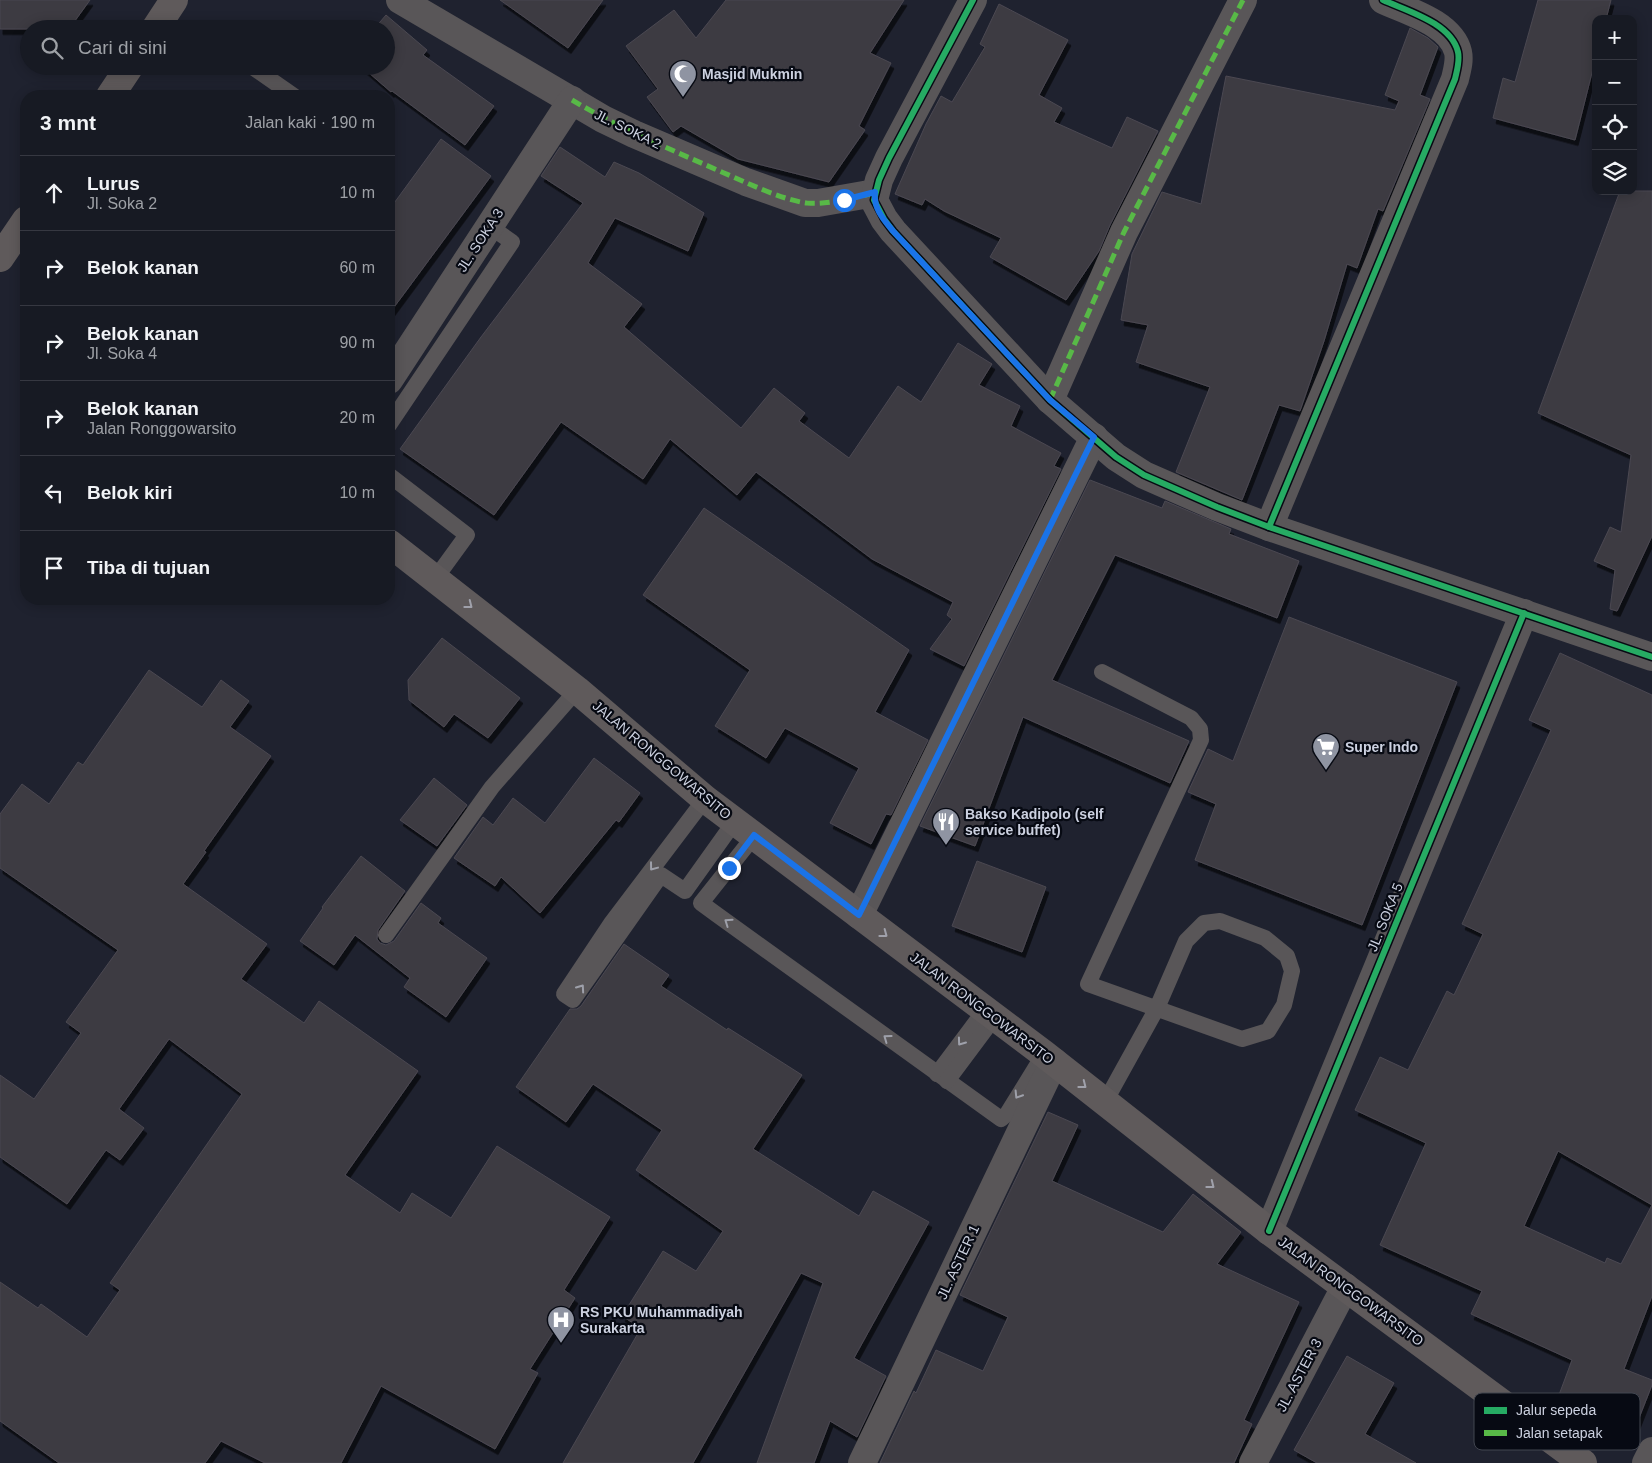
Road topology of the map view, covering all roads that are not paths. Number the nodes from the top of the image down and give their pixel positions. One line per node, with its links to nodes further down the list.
1 (174, 0): 6 (main road)
2 (400, 0): 11 (street, JL. SOKA 2)
3 (973, 0): 12 (street)
4 (1243, 0): 17 (street)
5 (1383, 0): 21 (street)
6 (161, 20)
7 (124, 75): 9 (main road)
8 (264, 75): 10 (lane)
9 (114, 90)
10 (285, 90)
11 (572, 100): 12 (street, JL. SOKA 2); 13 (street, JL. SOKA 3)
12 (875, 192): 17 (street)
13 (489, 226): 16 (street, JL. SOKA 3); 18 (lane)
14 (20, 231): 15 (main road)
15 (8, 253)
16 (395, 371)
17 (1050, 400): 19 (street)
18 (395, 416)
19 (1094, 437): 21 (street); 30 (street)
20 (395, 480): 23 (lane)
21 (1269, 527): 24 (street)
22 (395, 548): 23 (main road, JALAN RONGGOWARSITO)
23 (435, 579): 27 (main road, JALAN RONGGOWARSITO, one-way to 27)
24 (1524, 613): 25 (street); 37 (street, JL. SOKA 5)
25 (1652, 657)
26 (1102, 672): 32 (lane)
27 (577, 690): 28 (main road, JALAN RONGGOWARSITO); 31 (lane)
28 (705, 799): 29 (main road, JALAN RONGGOWARSITO); 29 (lane, one-way to 29)
29 (745, 828): 30 (main road, JALAN RONGGOWARSITO); 35 (lane, one-way to 29)
30 (859, 915): 33 (main road, JALAN RONGGOWARSITO, one-way to 33)
31 (386, 934)
32 (1157, 1008): 32 (lane); 36 (lane)
33 (989, 1014): 34 (main road, JALAN RONGGOWARSITO); 35 (lane)
34 (1049, 1058): 35 (lane, one-way to 35); 36 (main road, JALAN RONGGOWARSITO, one-way to 36); 42 (street, JL. ASTER 1)
35 (942, 1078)
36 (1105, 1102): 37 (main road, JALAN RONGGOWARSITO, one-way to 37)
37 (1269, 1231): 38 (main road, JALAN RONGGOWARSITO)
38 (1345, 1287): 39 (main road, JALAN RONGGOWARSITO); 43 (street, JL. ASTER 3)
39 (1488, 1393)
40 (1565, 1450): 44 (main road, JALAN RONGGOWARSITO)
41 (1652, 1451): 45 (street)
42 (862, 1463)
43 (1253, 1463)
44 (1583, 1463)
45 (1646, 1463)

